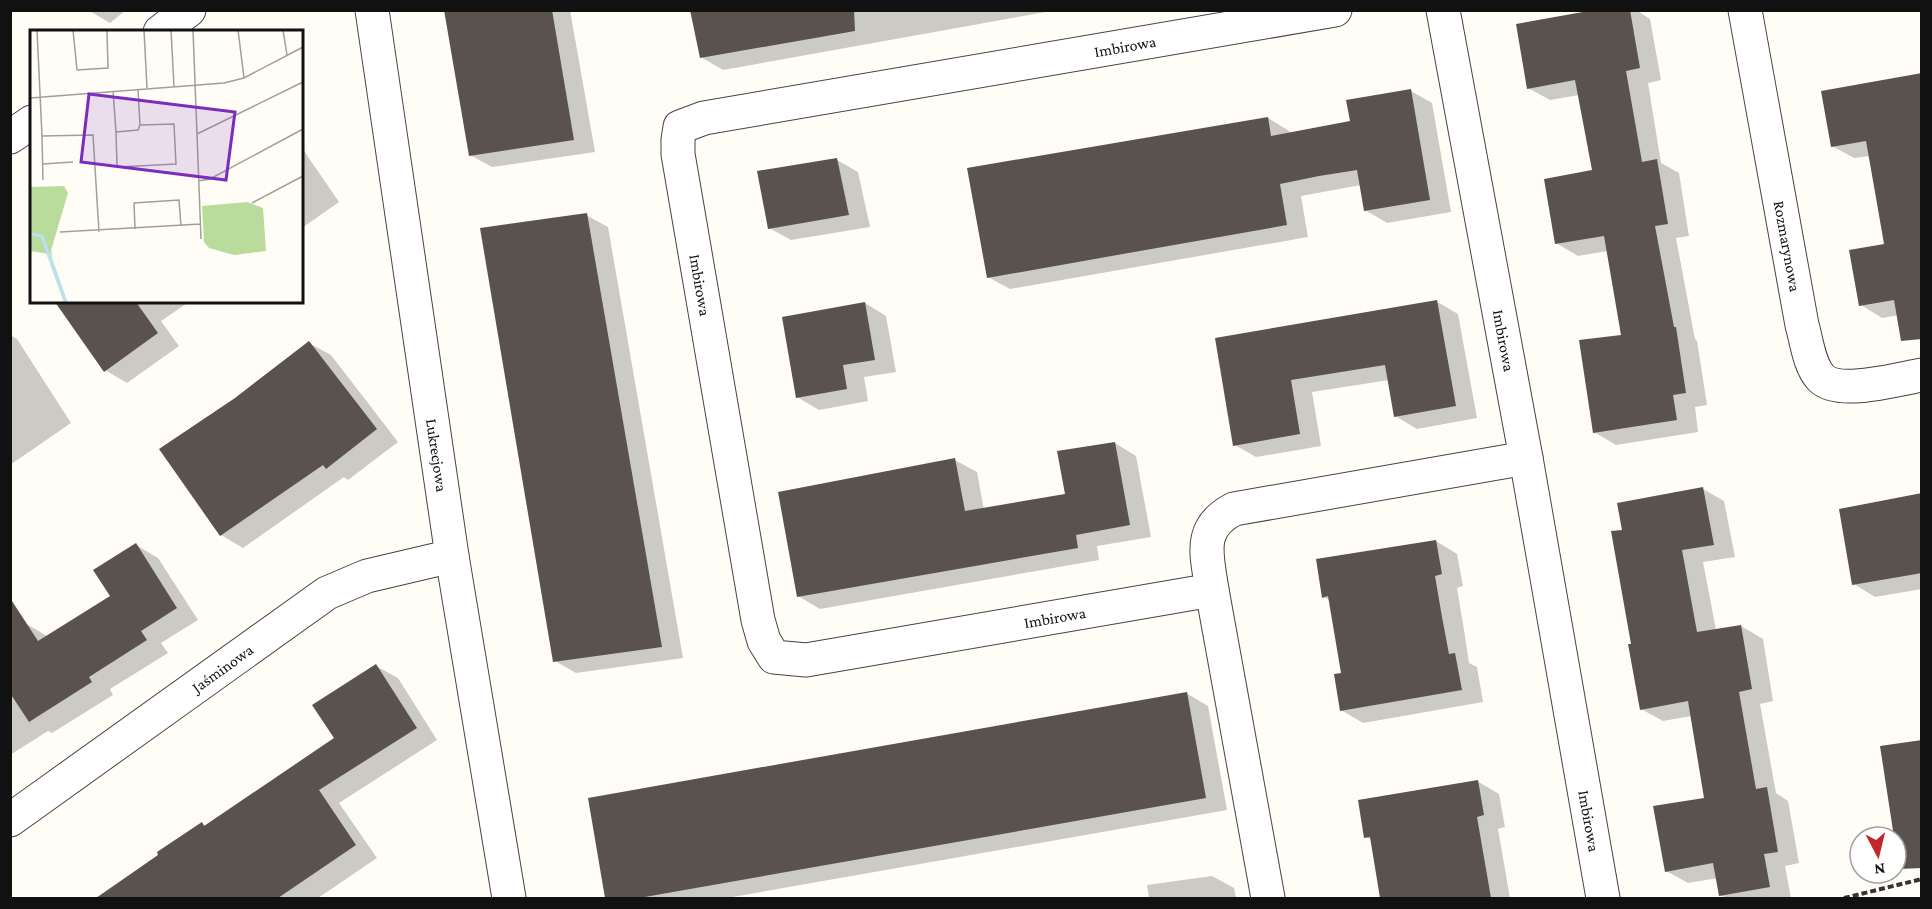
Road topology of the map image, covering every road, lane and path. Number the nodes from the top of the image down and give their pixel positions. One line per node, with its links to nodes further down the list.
1 (189, 10): 6 (street)
2 (372, 10): 11 (street, Lukrecjowa)
3 (1335, 10): 12 (street, Imbirowa)
4 (1443, 10): 10 (street, Imbirowa)
5 (1745, 10): 9 (street, Rozmarynowa)
6 (162, 30)
7 (30, 123): 8 (street)
8 (10, 137)
9 (1922, 375)
10 (1526, 458): 12 (street); 17 (street, Imbirowa)
11 (452, 556): 13 (street, Jaśminowa); 15 (street, Lukrecjowa)
12 (1212, 590): 16 (street)
13 (10, 820)
14 (1922, 879): 18 (path)
15 (509, 898)
16 (1268, 898)
17 (1604, 898)
18 (1844, 898)

